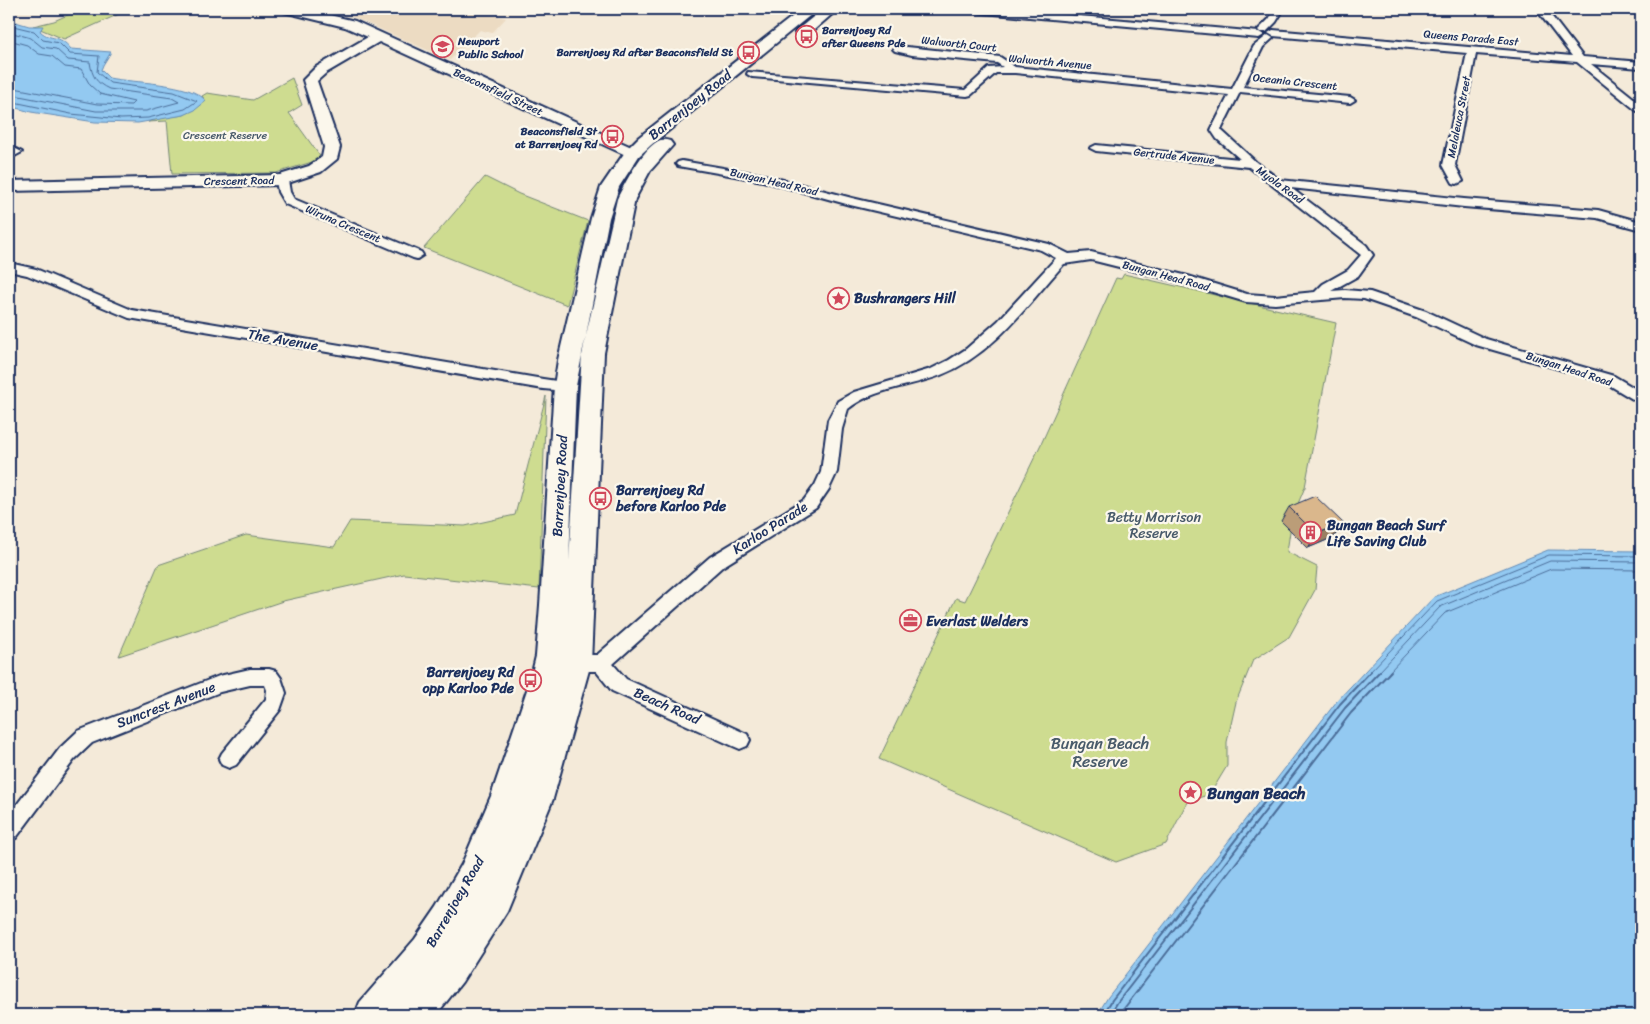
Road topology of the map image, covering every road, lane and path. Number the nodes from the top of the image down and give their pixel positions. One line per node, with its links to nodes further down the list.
1 (289, 9): 8 (street, Beaconsfield Street)
2 (811, 9): 19 (main road, Barrenjoey Road)
3 (831, 9): 14 (main road, Barrenjoey Road)
4 (973, 9): 7 (street, Queens Parade East)
5 (1280, 9): 7 (street, Myola Road)
6 (1541, 9): 11 (street)
7 (1265, 35): 10 (street, Queens Parade East); 15 (street, Myola Road)
8 (378, 37): 19 (street, Beaconsfield Street); 22 (street, Crescent Road)
9 (898, 48): 13 (street, Walworth Court)
10 (1472, 51): 11 (street, Queens Parade East); 23 (street, Melaleuca Street)
11 (1579, 58): 12 (street, Queens Parade East); 17 (street)
12 (1641, 65)
13 (1015, 70): 14 (street, Walworth Avenue); 15 (street, Walworth Avenue)
14 (752, 74): 19 (main road, Barrenjoey Road)
15 (1236, 91): 16 (street, Oceania Crescent); 21 (street, Myola Road)
16 (1350, 100)
17 (1641, 109)
18 (1096, 148): 21 (street, Gertrude Avenue)
19 (642, 155): 31 (main road, Barrenjoey Road); 33 (main road, Barrenjoey Road)
20 (682, 164): 28 (street, Bungan Head Road)
21 (1252, 164): 24 (street, Myola Road)
22 (282, 180): 25 (street, Crescent Road); 27 (street, Wiruna Crescent)
23 (1457, 181)
24 (1279, 183): 26 (street); 30 (street, Myola Road)
25 (9, 186)
26 (1641, 226)
27 (417, 255)
28 (1067, 258): 30 (street, Bungan Head Road); 33 (street, Karloo Parade)
29 (9, 267): 31 (street, The Avenue)
30 (1318, 297): 32 (street, Bungan Head Road)
31 (565, 386): 34 (main road, Barrenjoey Road)
32 (1641, 400)
33 (589, 663): 34 (main road, Karloo Parade); 35 (street, Beach Road); 39 (main road, Barrenjoey Road)
34 (544, 681): 38 (main road, Barrenjoey Road)
35 (740, 740)
36 (229, 759): 37 (street, Suncrest Avenue)
37 (9, 831)
38 (373, 1015)
39 (413, 1015)

